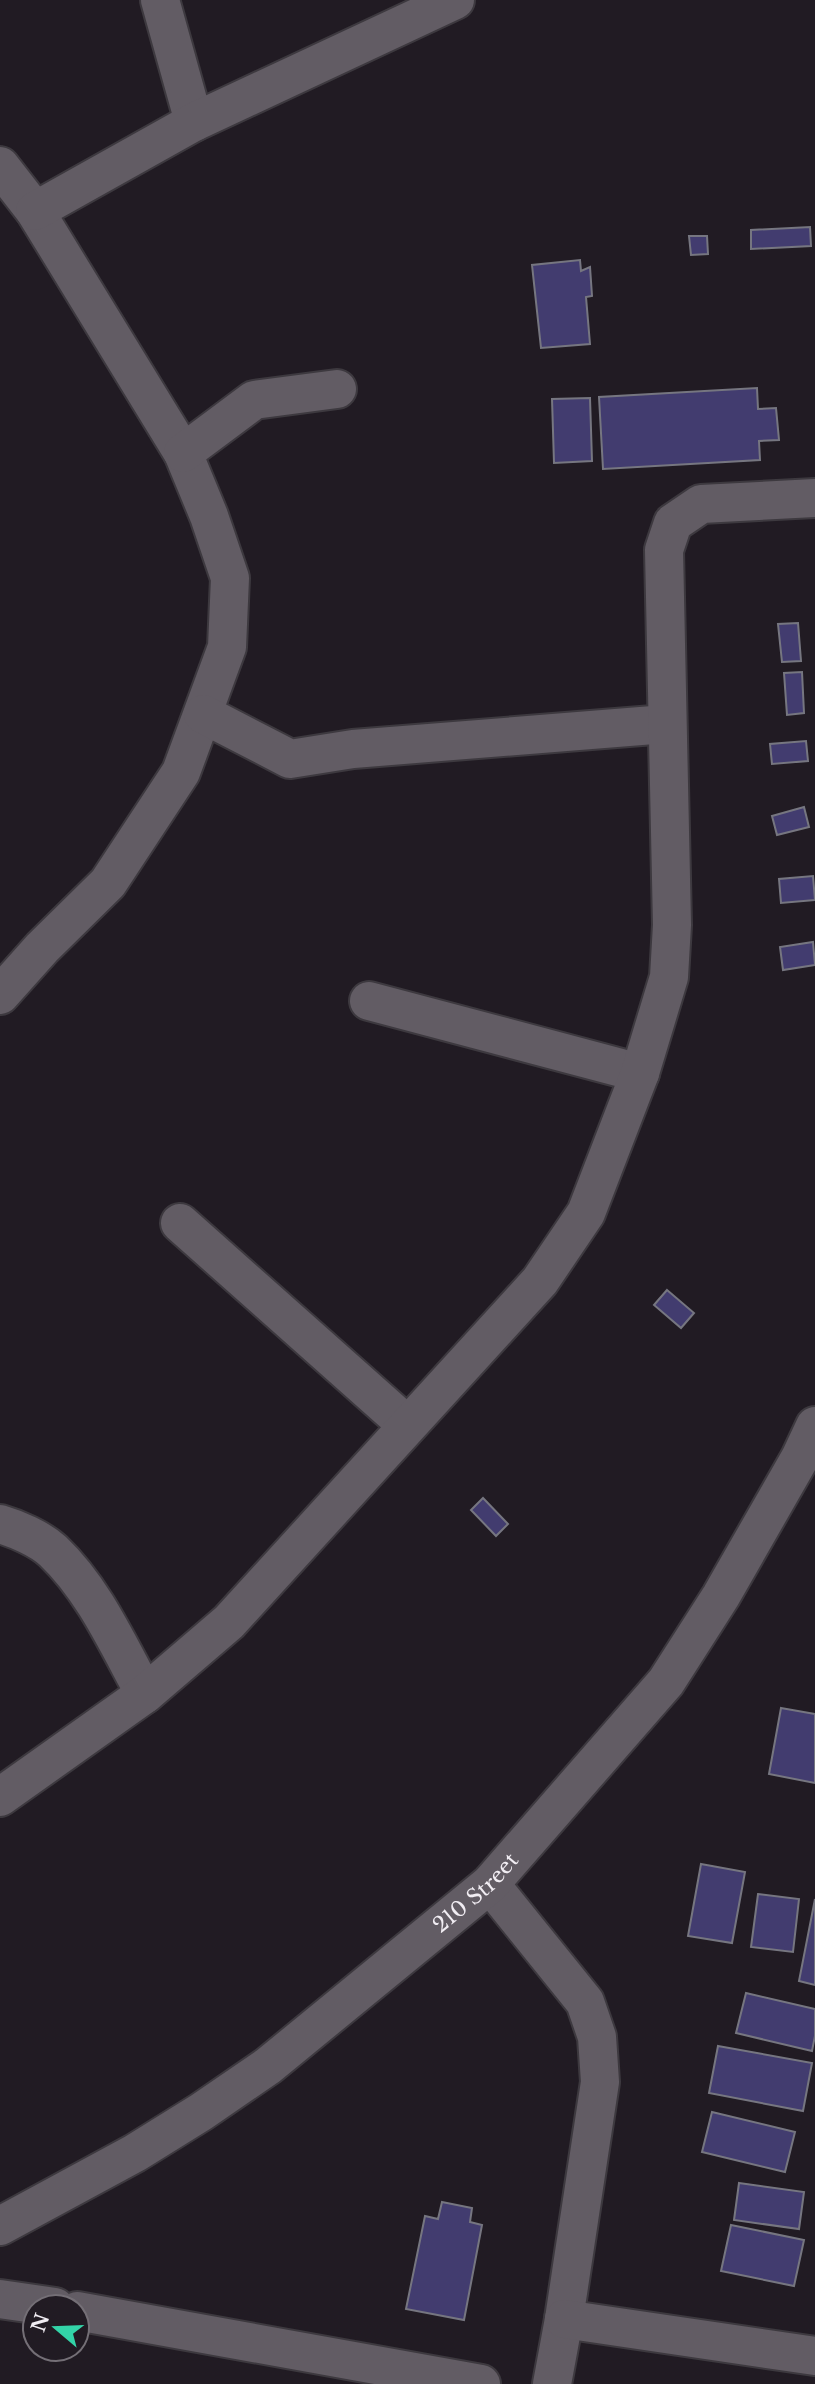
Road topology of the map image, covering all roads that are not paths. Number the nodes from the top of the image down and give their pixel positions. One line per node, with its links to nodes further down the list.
1 (160, 0): 3 (street)
2 (455, 0): 3 (street)
3 (194, 122): 5 (street)
4 (0, 166): 5 (street)
5 (35, 211): 7 (street)
6 (337, 389): 7 (street)
7 (183, 453): 9 (street)
8 (815, 498): 10 (street)
9 (203, 714): 10 (street); 11 (street)
10 (666, 724): 13 (street)
11 (0, 995)
12 (369, 1001): 13 (street)
13 (640, 1073): 15 (street)
14 (180, 1223): 15 (street)
15 (407, 1425): 18 (street)
16 (815, 1426): 20 (street, 210 Street)
17 (0, 1524): 18 (street)
18 (145, 1694): 19 (street)
19 (0, 1797)
20 (490, 1884): 21 (street, 210 Street); 25 (street)
21 (0, 2226)
22 (0, 2299): 23 (street)
23 (21, 2302)
24 (91, 2314): 27 (street)
25 (564, 2319): 26 (street); 28 (street)
26 (815, 2357)
27 (481, 2384)
28 (552, 2384)

